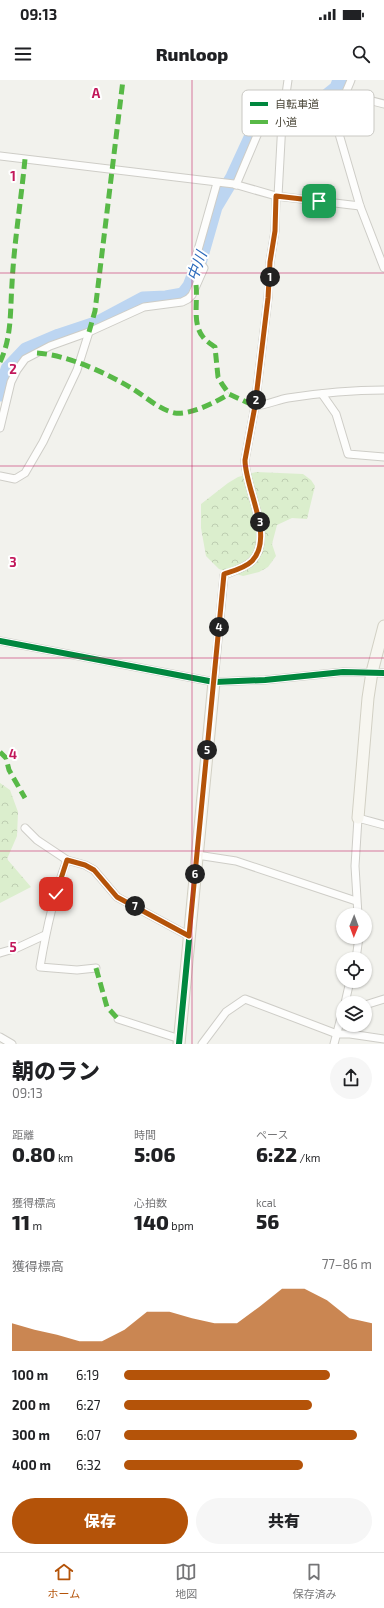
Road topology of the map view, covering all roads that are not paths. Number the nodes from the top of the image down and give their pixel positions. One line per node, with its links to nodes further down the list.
1 (288, 80): 3 (street)
2 (351, 80): 4 (street)
3 (287, 90)
4 (347, 90)
5 (374, 101): 6 (street)
6 (384, 104)
7 (257, 136): 12 (street)
8 (281, 136): 13 (street)
9 (340, 136): 14 (street)
10 (0, 156): 11 (street)
11 (217, 183): 12 (street); 16 (street)
12 (235, 184): 13 (street)
13 (277, 196): 14 (street); 19 (street)
14 (360, 206): 15 (street)
15 (384, 268)
16 (89, 332): 20 (street); 22 (street)
17 (384, 390): 18 (street)
18 (322, 394): 19 (street); 21 (street)
19 (255, 406): 27 (street)
20 (0, 428)
21 (384, 457)
22 (0, 476)
23 (384, 626): 25 (street)
24 (0, 640): 27 (street)
25 (372, 672): 26 (street); 27 (street); 28 (street)
26 (384, 673)
27 (214, 682): 31 (street)
28 (358, 818): 29 (street); 33 (street)
29 (384, 825)
30 (25, 828): 32 (street)
31 (197, 855): 33 (street); 36 (street)
32 (67, 860): 35 (street); 36 (street)
33 (356, 901): 34 (street)
34 (357, 908)
35 (45, 935): 37 (street); 38 (street)
36 (189, 936): 45 (street)
37 (0, 953)
38 (96, 968)
39 (384, 1000): 40 (street)
40 (372, 1003)
41 (118, 1019): 45 (street)
42 (337, 1034): 44 (street); 47 (street); 48 (street)
43 (0, 1037): 46 (street)
44 (384, 1039)
45 (180, 1042)
46 (12, 1044)
47 (202, 1044)
48 (334, 1044)

